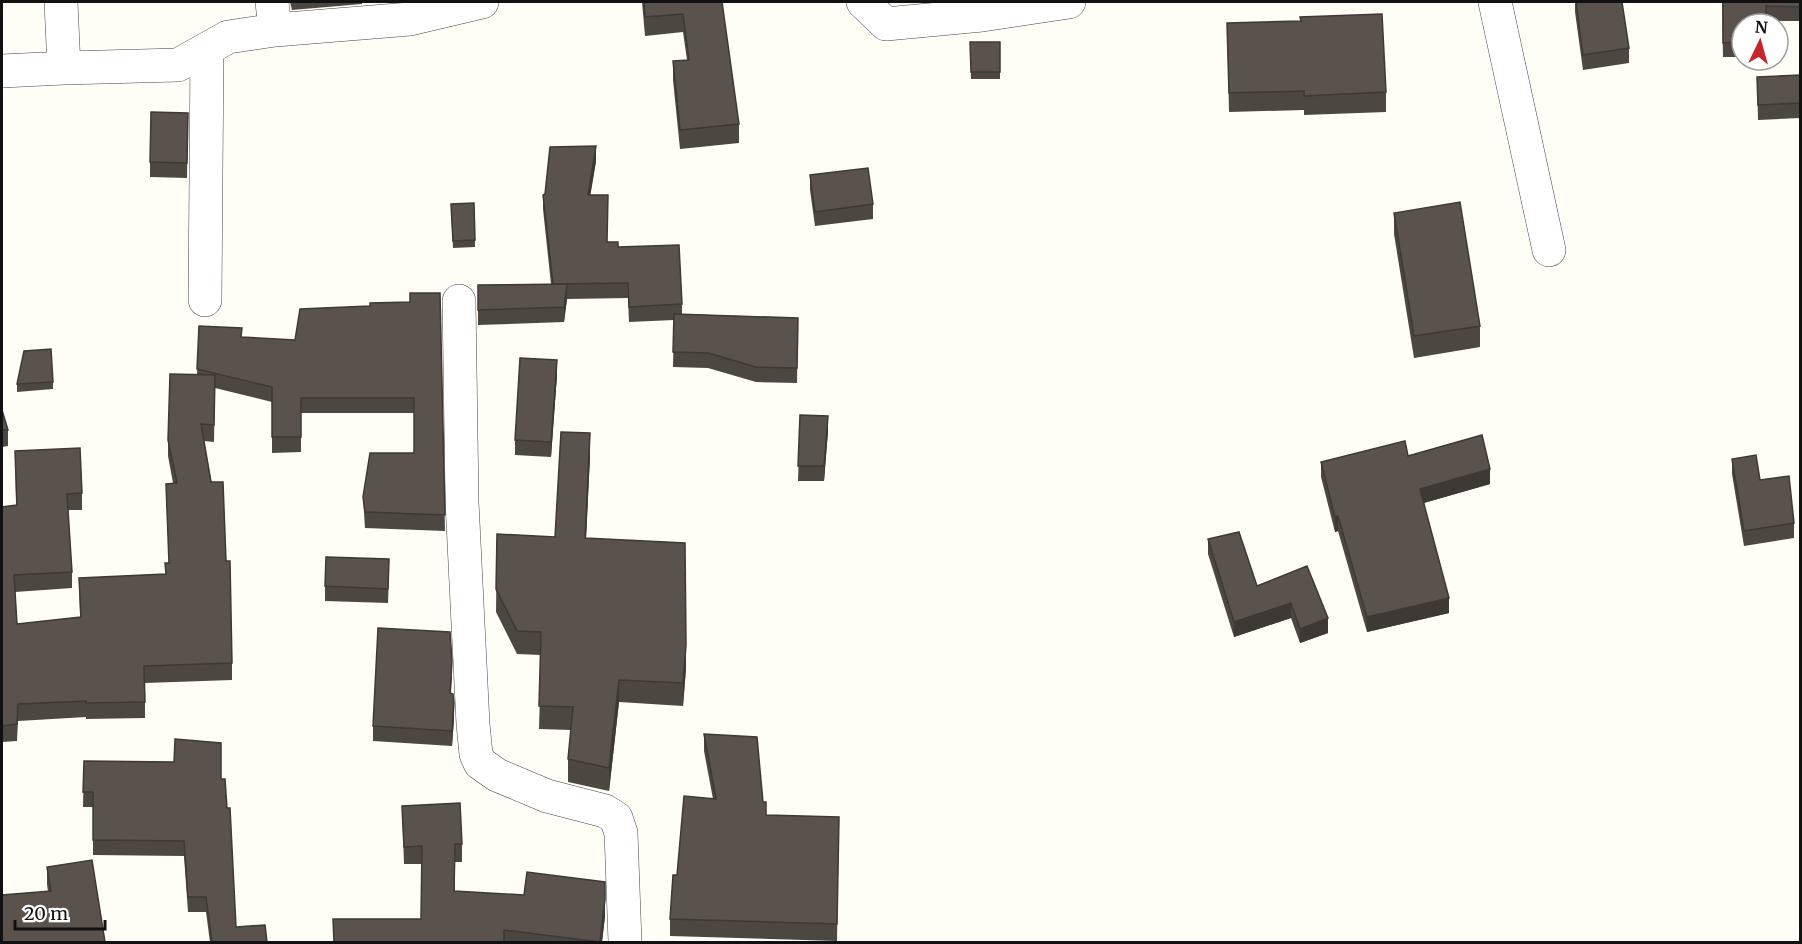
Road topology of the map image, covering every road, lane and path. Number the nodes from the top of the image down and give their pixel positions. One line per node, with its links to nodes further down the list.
1 (61, 2): 8 (street)
2 (482, 2): 6 (street)
3 (863, 2): 4 (street)
4 (1069, 2)
5 (1495, 2): 10 (street)
6 (273, 16): 7 (street)
7 (207, 49): 8 (street); 11 (street)
8 (64, 68): 9 (street)
9 (2, 71)
10 (1549, 250)
11 (205, 300)
12 (459, 301): 13 (street)
13 (625, 942)

